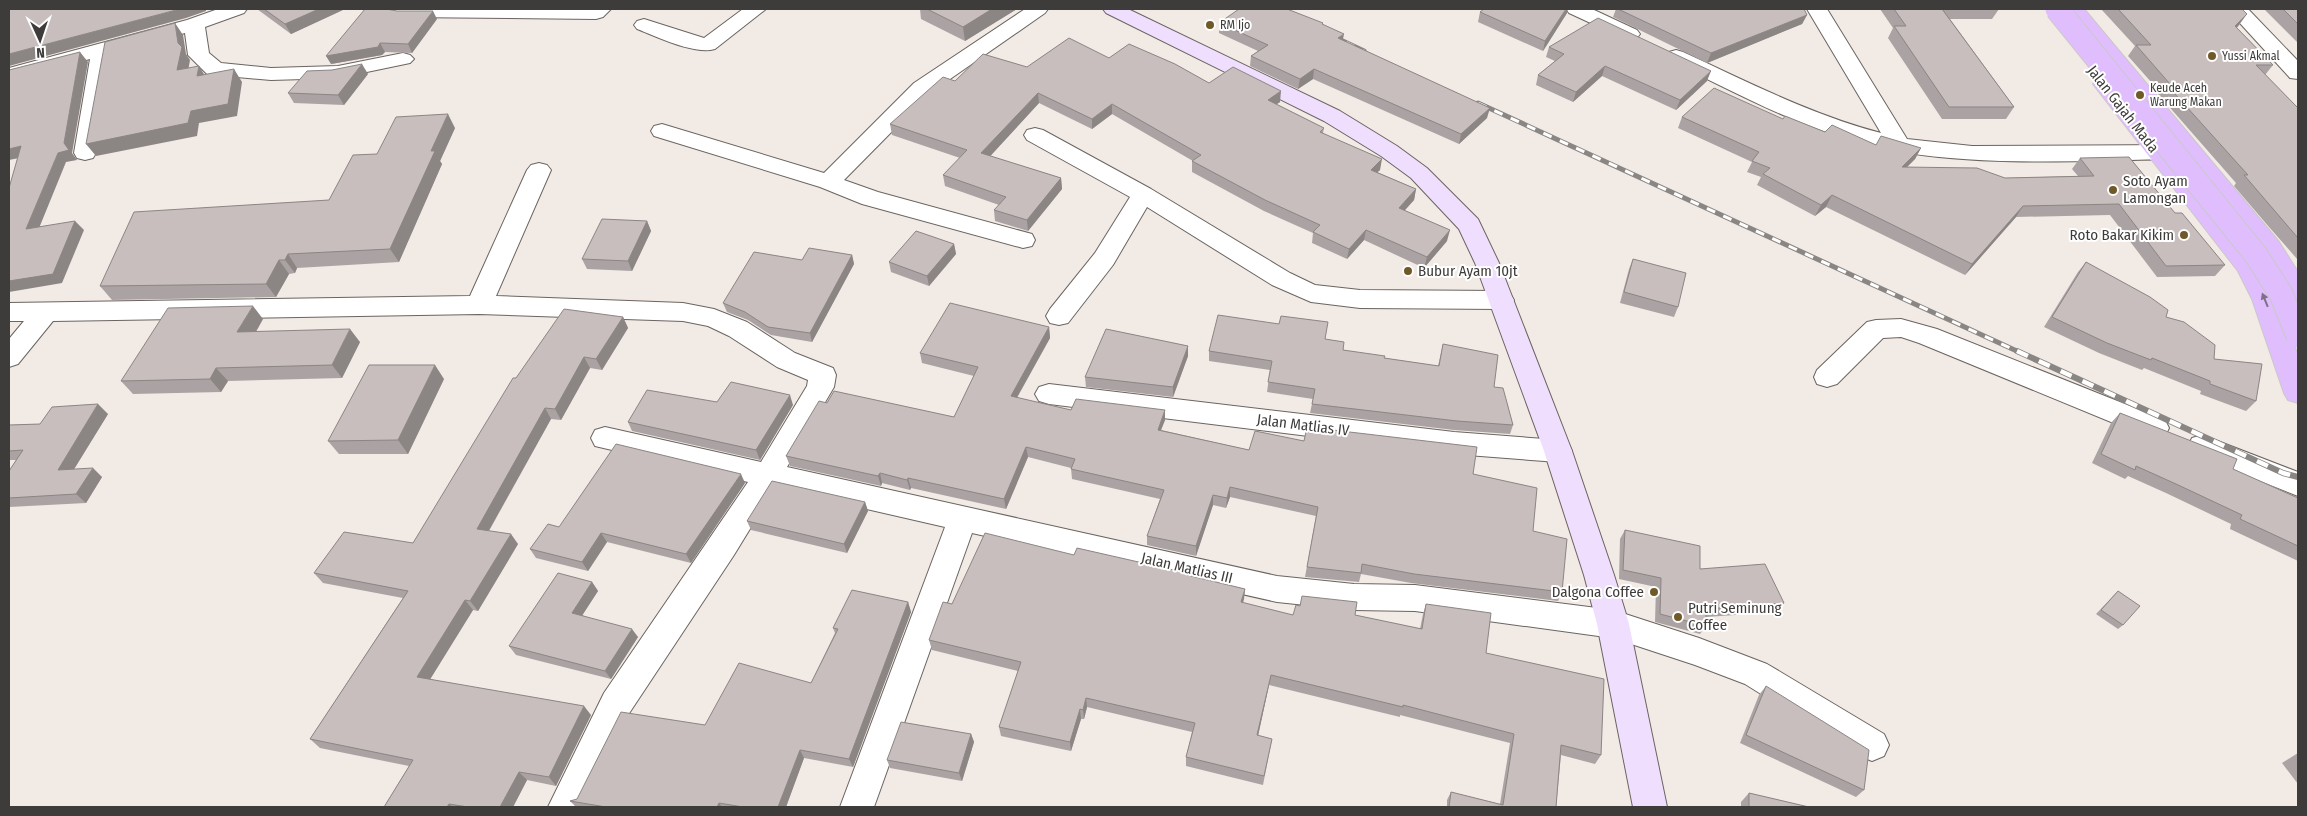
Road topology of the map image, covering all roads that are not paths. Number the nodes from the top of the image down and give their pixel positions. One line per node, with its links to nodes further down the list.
1 (237, 9): 13 (street)
2 (380, 9): 3 (street)
3 (601, 9)
4 (756, 9): 14 (street)
5 (1038, 9): 26 (street)
6 (1113, 9): 30 (street)
7 (1576, 9): 21 (street)
8 (1816, 9): 21 (street)
9 (2044, 9): 22 (main road, Jalan Gajah Mada)
10 (2057, 9): 35 (main road, bridge)
11 (2074, 9): 23 (main road, Jalan Gajah Mada)
12 (2237, 9): 17 (street)
13 (194, 24): 15 (street); 16 (street)
14 (644, 25)
15 (102, 49): 18 (street); 24 (street)
16 (403, 59)
17 (2298, 72)
18 (9, 74)
19 (662, 131): 26 (street)
20 (1035, 136): 27 (street)
21 (1900, 146): 22 (street)
22 (2157, 152): 23 (street); 35 (main road, Jalan Gajah Mada, one-way to 22)
23 (2191, 152): 29 (main road, Jalan Gajah Mada)
24 (85, 153)
25 (539, 170): 31 (street)
26 (828, 182): 28 (street)
27 (1143, 194): 30 (street); 34 (street)
28 (1023, 240)
29 (2298, 292)
30 (1501, 300): 41 (street)
31 (479, 305): 32 (street); 42 (street)
32 (47, 310): 33 (street); 36 (street)
33 (9, 312)
34 (1059, 316)
35 (2293, 343): 38 (main road, Jalan Gajah Mada)
36 (9, 357)
37 (1827, 377): 43 (street)
38 (2298, 393)
39 (1049, 394): 41 (street, Jalan Matlias IV)
40 (605, 438): 42 (street, Jalan Matlias III)
41 (1558, 451): 45 (street)
42 (768, 475): 44 (street, Jalan Matlias III); 47 (street)
43 (2298, 484)
44 (963, 518): 45 (street, Jalan Matlias III); 48 (street)
45 (1613, 624): 46 (street, Jalan Matlias III); 49 (street)
46 (1872, 745)
47 (565, 807)
48 (857, 807)
49 (1650, 807)

